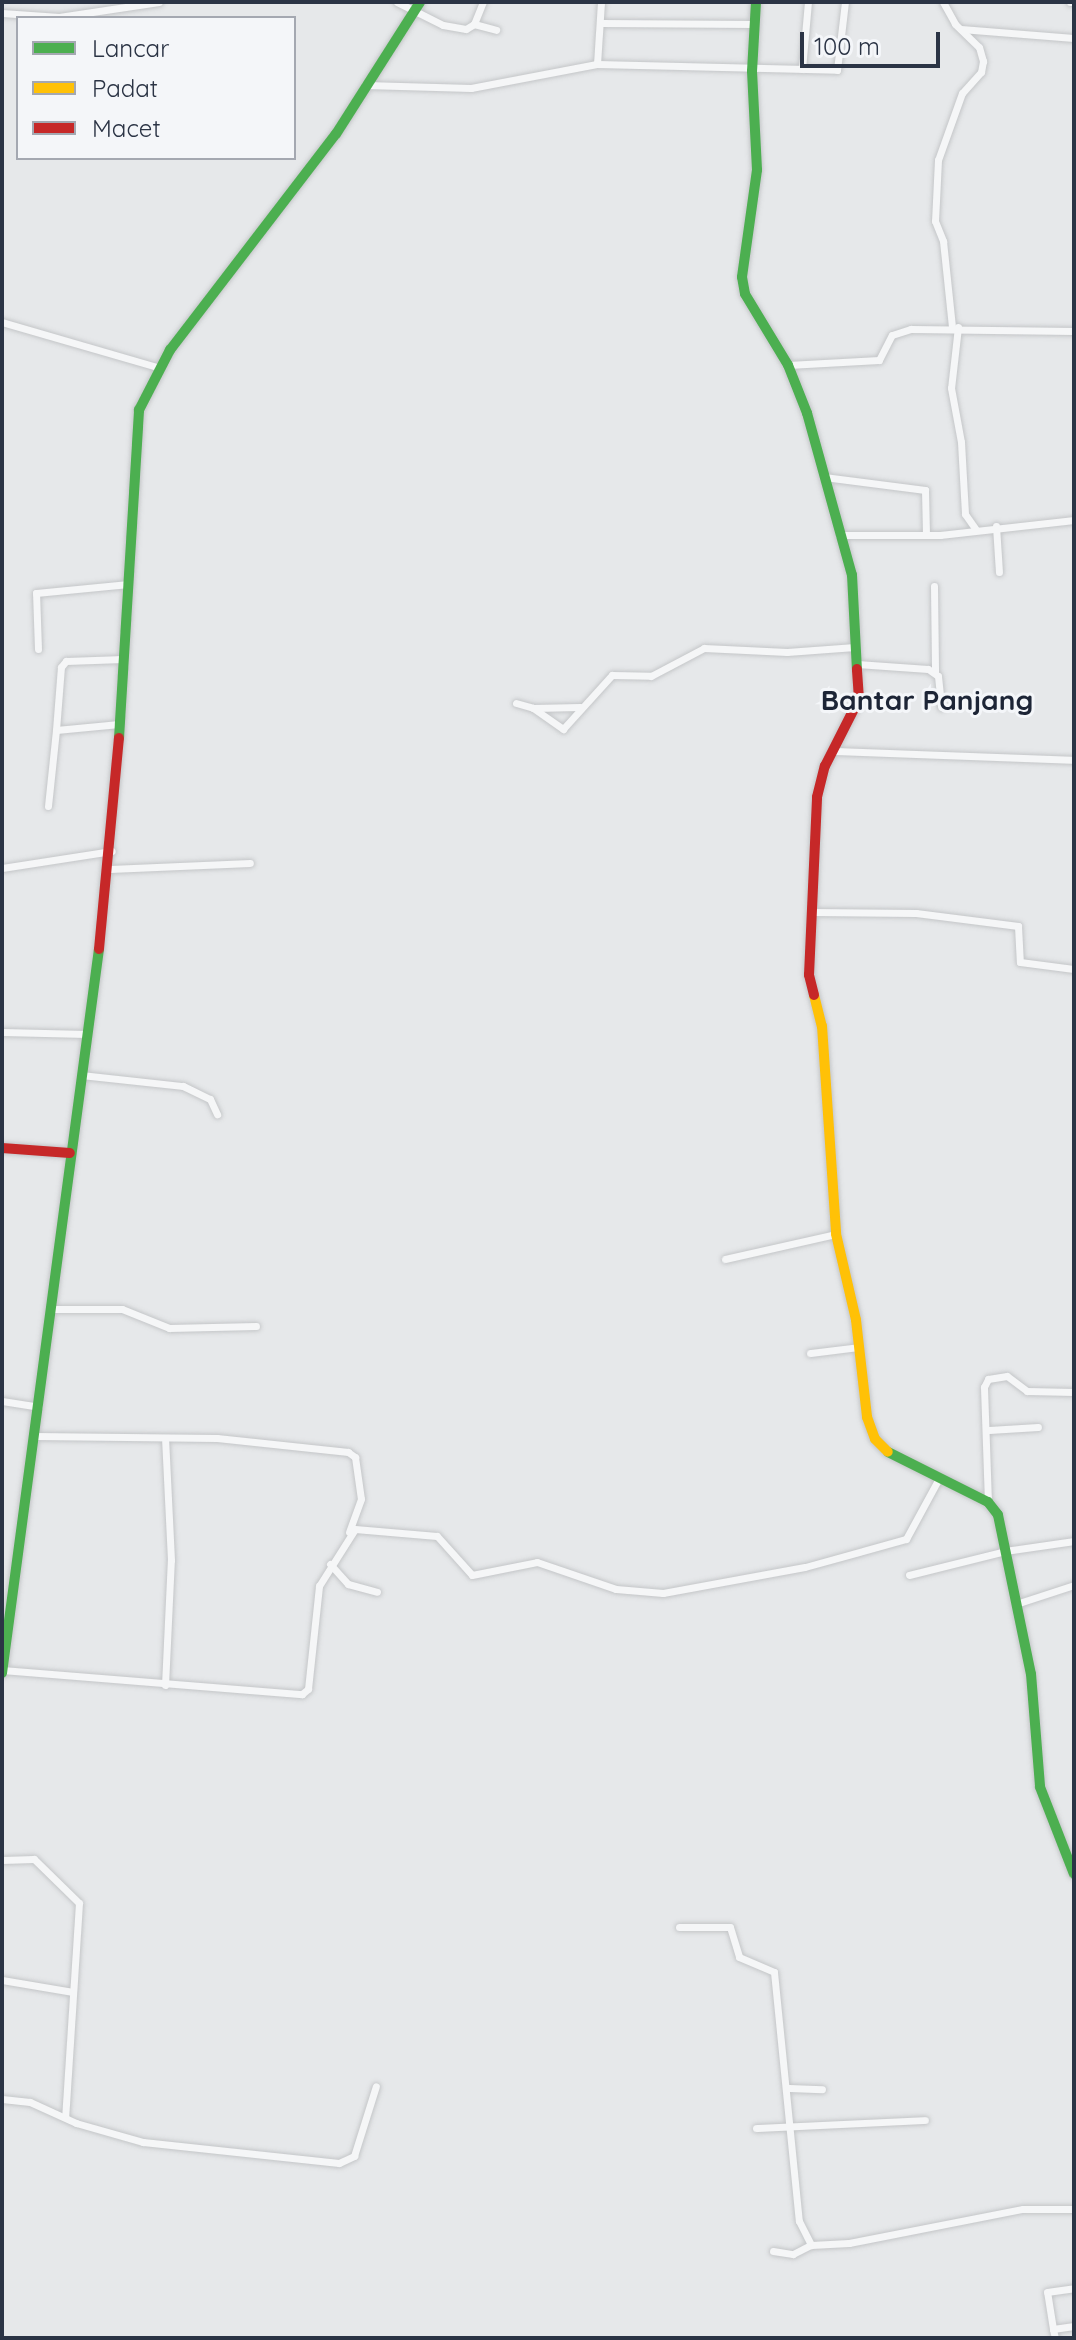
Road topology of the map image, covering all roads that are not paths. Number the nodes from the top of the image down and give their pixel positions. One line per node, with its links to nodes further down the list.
1 (159, 2): 13 (street)
2 (397, 2): 10 (street)
3 (420, 2): 10 (street)
4 (483, 2): 15 (street)
5 (601, 2): 14 (street)
6 (756, 2): 16 (street)
7 (808, 2): 21 (street)
8 (845, 2): 21 (street)
9 (943, 2): 17 (street)
10 (412, 12): 15 (street); 23 (street)
11 (2, 13): 12 (street)
12 (45, 16)
13 (66, 16)
14 (601, 23): 16 (street); 20 (street)
15 (474, 24): 18 (street)
16 (755, 24): 22 (street)
17 (961, 29): 19 (street); 25 (street)
18 (496, 30)
19 (1074, 38)
20 (597, 64): 22 (street); 23 (street)
21 (802, 69): 22 (street)
22 (752, 71): 27 (street)
23 (365, 85): 28 (street)
24 (2, 322): 28 (street)
25 (955, 327): 26 (street); 27 (street); 32 (street)
26 (1074, 331)
27 (788, 365): 29 (street)
28 (160, 368): 36 (street)
29 (823, 477): 33 (street); 34 (street)
30 (1074, 520): 31 (street)
31 (996, 526): 32 (street); 35 (street)
32 (976, 530): 33 (street)
33 (926, 533): 34 (street)
34 (839, 535): 38 (street)
35 (999, 572)
36 (129, 584): 39 (street); 40 (street)
37 (934, 586): 42 (street)
38 (855, 647): 41 (street); 44 (street)
39 (38, 649)
40 (123, 659): 47 (street); 48 (street)
41 (857, 664): 42 (street); 49 (street)
42 (935, 673): 45 (street)
43 (516, 703): 46 (street)
44 (580, 707): 46 (street); 46 (street)
45 (941, 707)
46 (533, 708)
47 (119, 724): 48 (street); 52 (street)
48 (56, 730): 51 (street)
49 (832, 751): 50 (street); 56 (street)
50 (1074, 760)
51 (48, 806)
52 (112, 851): 54 (street); 55 (street)
53 (250, 863): 55 (street)
54 (2, 868)
55 (110, 869): 59 (street)
56 (812, 912): 57 (street); 64 (street)
57 (1074, 969)
58 (2, 1032): 59 (street)
59 (87, 1034): 60 (street)
60 (80, 1075): 61 (street); 63 (street)
61 (217, 1114)
62 (2, 1148): 63 (street)
63 (70, 1153): 66 (street)
64 (836, 1234): 65 (street); 68 (street)
65 (725, 1259)
66 (51, 1309): 67 (street); 72 (street)
67 (256, 1326)
68 (859, 1347): 69 (street); 77 (street)
69 (810, 1353)
70 (1074, 1392): 74 (street)
71 (2, 1401): 72 (street)
72 (39, 1407): 75 (street)
73 (1038, 1427): 74 (street)
74 (989, 1430): 78 (street)
75 (34, 1436): 76 (street); 87 (street)
76 (165, 1439): 79 (street); 89 (street)
77 (938, 1480): 78 (street); 79 (street)
78 (988, 1502): 81 (street)
79 (348, 1534): 82 (street)
80 (1074, 1541): 81 (street)
81 (1005, 1551): 83 (street); 86 (street)
82 (330, 1564): 85 (street); 89 (street)
83 (909, 1575)
84 (1074, 1585): 86 (street)
85 (377, 1592)
86 (1019, 1603): 91 (street)
87 (4, 1645): 88 (street)
88 (2, 1671): 89 (street)
89 (165, 1685)
90 (2, 1860): 94 (street)
91 (1074, 1874)
92 (679, 1927): 96 (street)
93 (2, 1980): 94 (street)
94 (73, 1992): 99 (street)
95 (376, 2086): 99 (street)
96 (789, 2088): 97 (street); 101 (street)
97 (822, 2089)
98 (2, 2099): 99 (street)
99 (65, 2117)
100 (925, 2120): 101 (street)
101 (791, 2122): 102 (street); 104 (street)
102 (756, 2128)
103 (1074, 2209): 104 (street)
104 (811, 2245): 105 (street)
105 (773, 2251)
106 (1074, 2288): 108 (street)
107 (1074, 2326): 108 (street)
108 (1053, 2329): 109 (street)
109 (1055, 2338)

